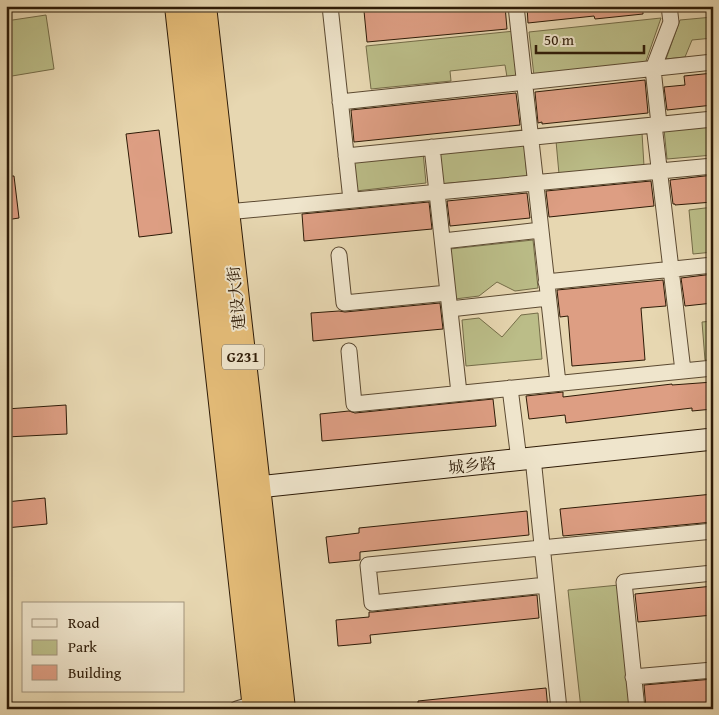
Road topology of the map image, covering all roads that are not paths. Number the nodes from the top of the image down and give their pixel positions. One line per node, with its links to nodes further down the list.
1 (178, 6): 39 (highway, 建设大街 / G231)
2 (203, 6): 20 (highway, 建设大街 / G231)
3 (330, 6): 9 (street)
4 (516, 6): 8 (street)
5 (669, 6): 7 (street)
6 (713, 62): 7 (street)
7 (653, 69): 8 (street); 11 (street)
8 (524, 82): 9 (street); 12 (street)
9 (340, 102): 14 (street)
10 (713, 119): 11 (street)
11 (656, 124): 12 (street); 16 (street)
12 (530, 137): 13 (street); 17 (street)
13 (432, 147): 14 (street); 18 (street)
14 (346, 156): 19 (street)
15 (713, 166): 16 (street)
16 (659, 171): 17 (street); 25 (street)
17 (535, 183): 18 (street); 21 (street)
18 (437, 192): 19 (street); 22 (street)
19 (351, 200): 20 (street)
20 (227, 212): 38 (highway, 建设大街 / G231)
21 (541, 230): 22 (street); 26 (street)
22 (443, 241): 27 (street)
23 (339, 255): 27 (street)
24 (713, 264): 25 (street)
25 (671, 269): 26 (street); 32 (street)
26 (546, 282): 28 (street)
27 (448, 293): 29 (street)
28 (548, 298): 29 (street); 33 (street)
29 (450, 309): 35 (street)
30 (349, 351): 35 (street)
31 (713, 368): 32 (street)
32 (683, 371): 33 (street)
33 (558, 383): 34 (street)
34 (510, 388): 35 (street); 37 (street)
35 (459, 393)
36 (713, 439): 37 (main road, 城乡路)
37 (526, 459): 38 (main road, 城乡路); 41 (street)
38 (258, 487): 39 (main road, 城乡路); 46 (highway, 建设大街 / G231)
39 (232, 494): 47 (highway, 建设大街 / G231)
40 (713, 531): 41 (street)
41 (542, 548): 43 (street); 43 (street)
42 (713, 573): 45 (street)
43 (546, 585): 48 (street)
44 (713, 670): 45 (street)
45 (633, 677): 49 (street)
46 (282, 702): 47 (street)
47 (249, 707)
48 (559, 709)
49 (636, 709)

